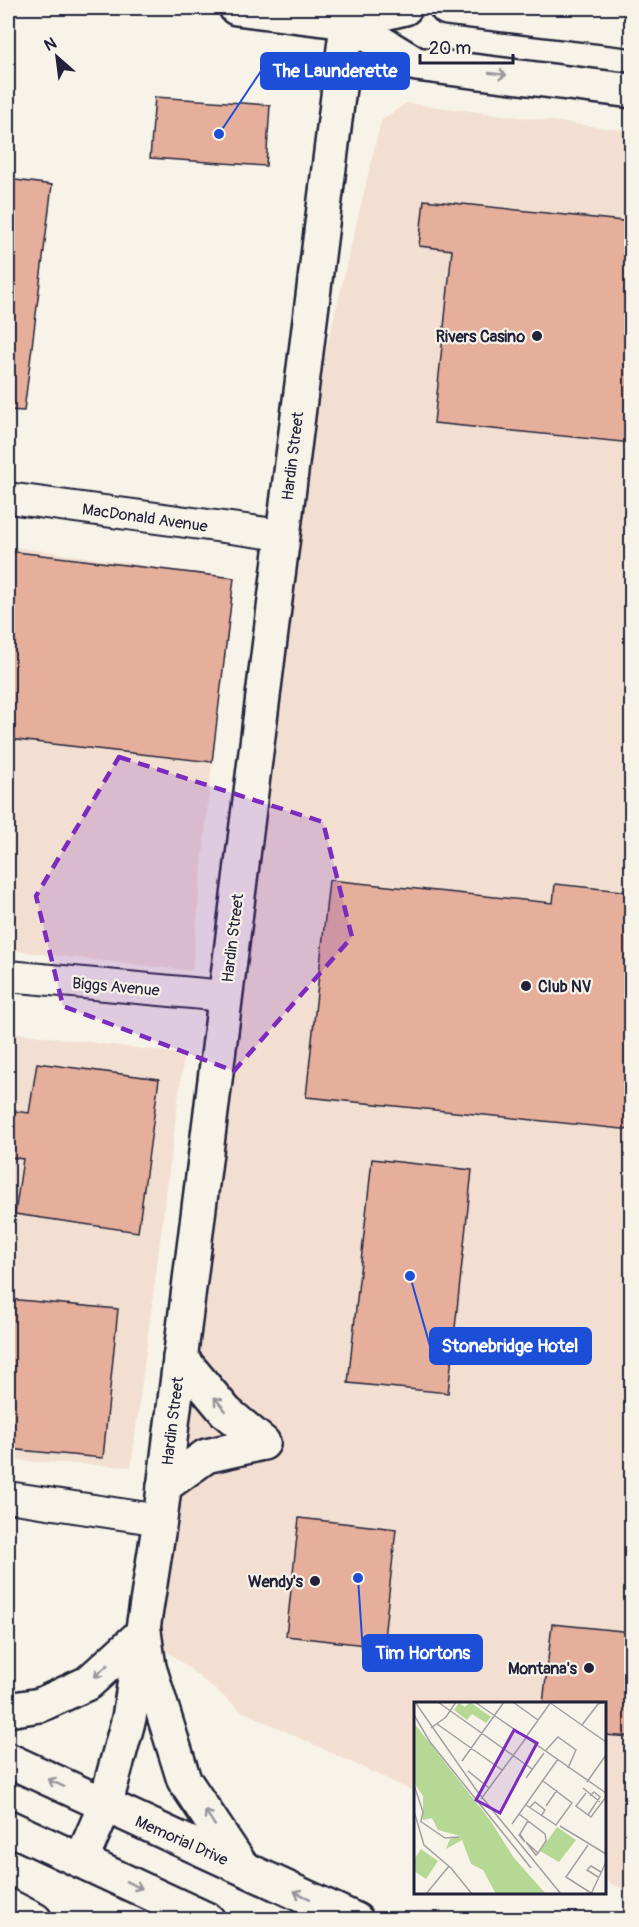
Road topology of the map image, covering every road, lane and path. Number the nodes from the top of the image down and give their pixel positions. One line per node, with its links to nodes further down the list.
1 (236, 8): 4 (main road)
2 (405, 8): 4 (main road)
3 (447, 8): 5 (main road)
4 (348, 15): 6 (main road, one-way to 6); 8 (main road, Hardin Street)
5 (632, 30)
6 (632, 91)
7 (8, 498): 8 (street, MacDonald Avenue)
8 (282, 535): 10 (main road, Hardin Street)
9 (8, 976): 10 (street, Biggs Avenue)
10 (225, 996): 11 (main road, Hardin Street)
11 (180, 1357): 12 (main road, Hardin Street); 12 (main road, one-way to 11)
12 (164, 1486): 14 (main road, Hardin Street)
13 (8, 1497): 14 (street)
14 (160, 1521): 15 (main road, Hardin Street)
15 (144, 1632): 16 (main road, one-way to 16); 18 (main road, Hardin Street); 21 (main road, one-way to 15)
16 (8, 1710)
17 (8, 1760): 18 (main road, Memorial Drive, one-way to 17)
18 (105, 1806): 20 (main road, Hardin Street); 21 (main road, Memorial Drive)
19 (8, 1827): 20 (main road)
20 (81, 1861): 24 (main road, one-way to 24)
21 (242, 1867): 25 (main road, Memorial Drive, one-way to 21)
22 (8, 1906): 23 (main road)
23 (36, 1920)
24 (208, 1920)
25 (356, 1920)

